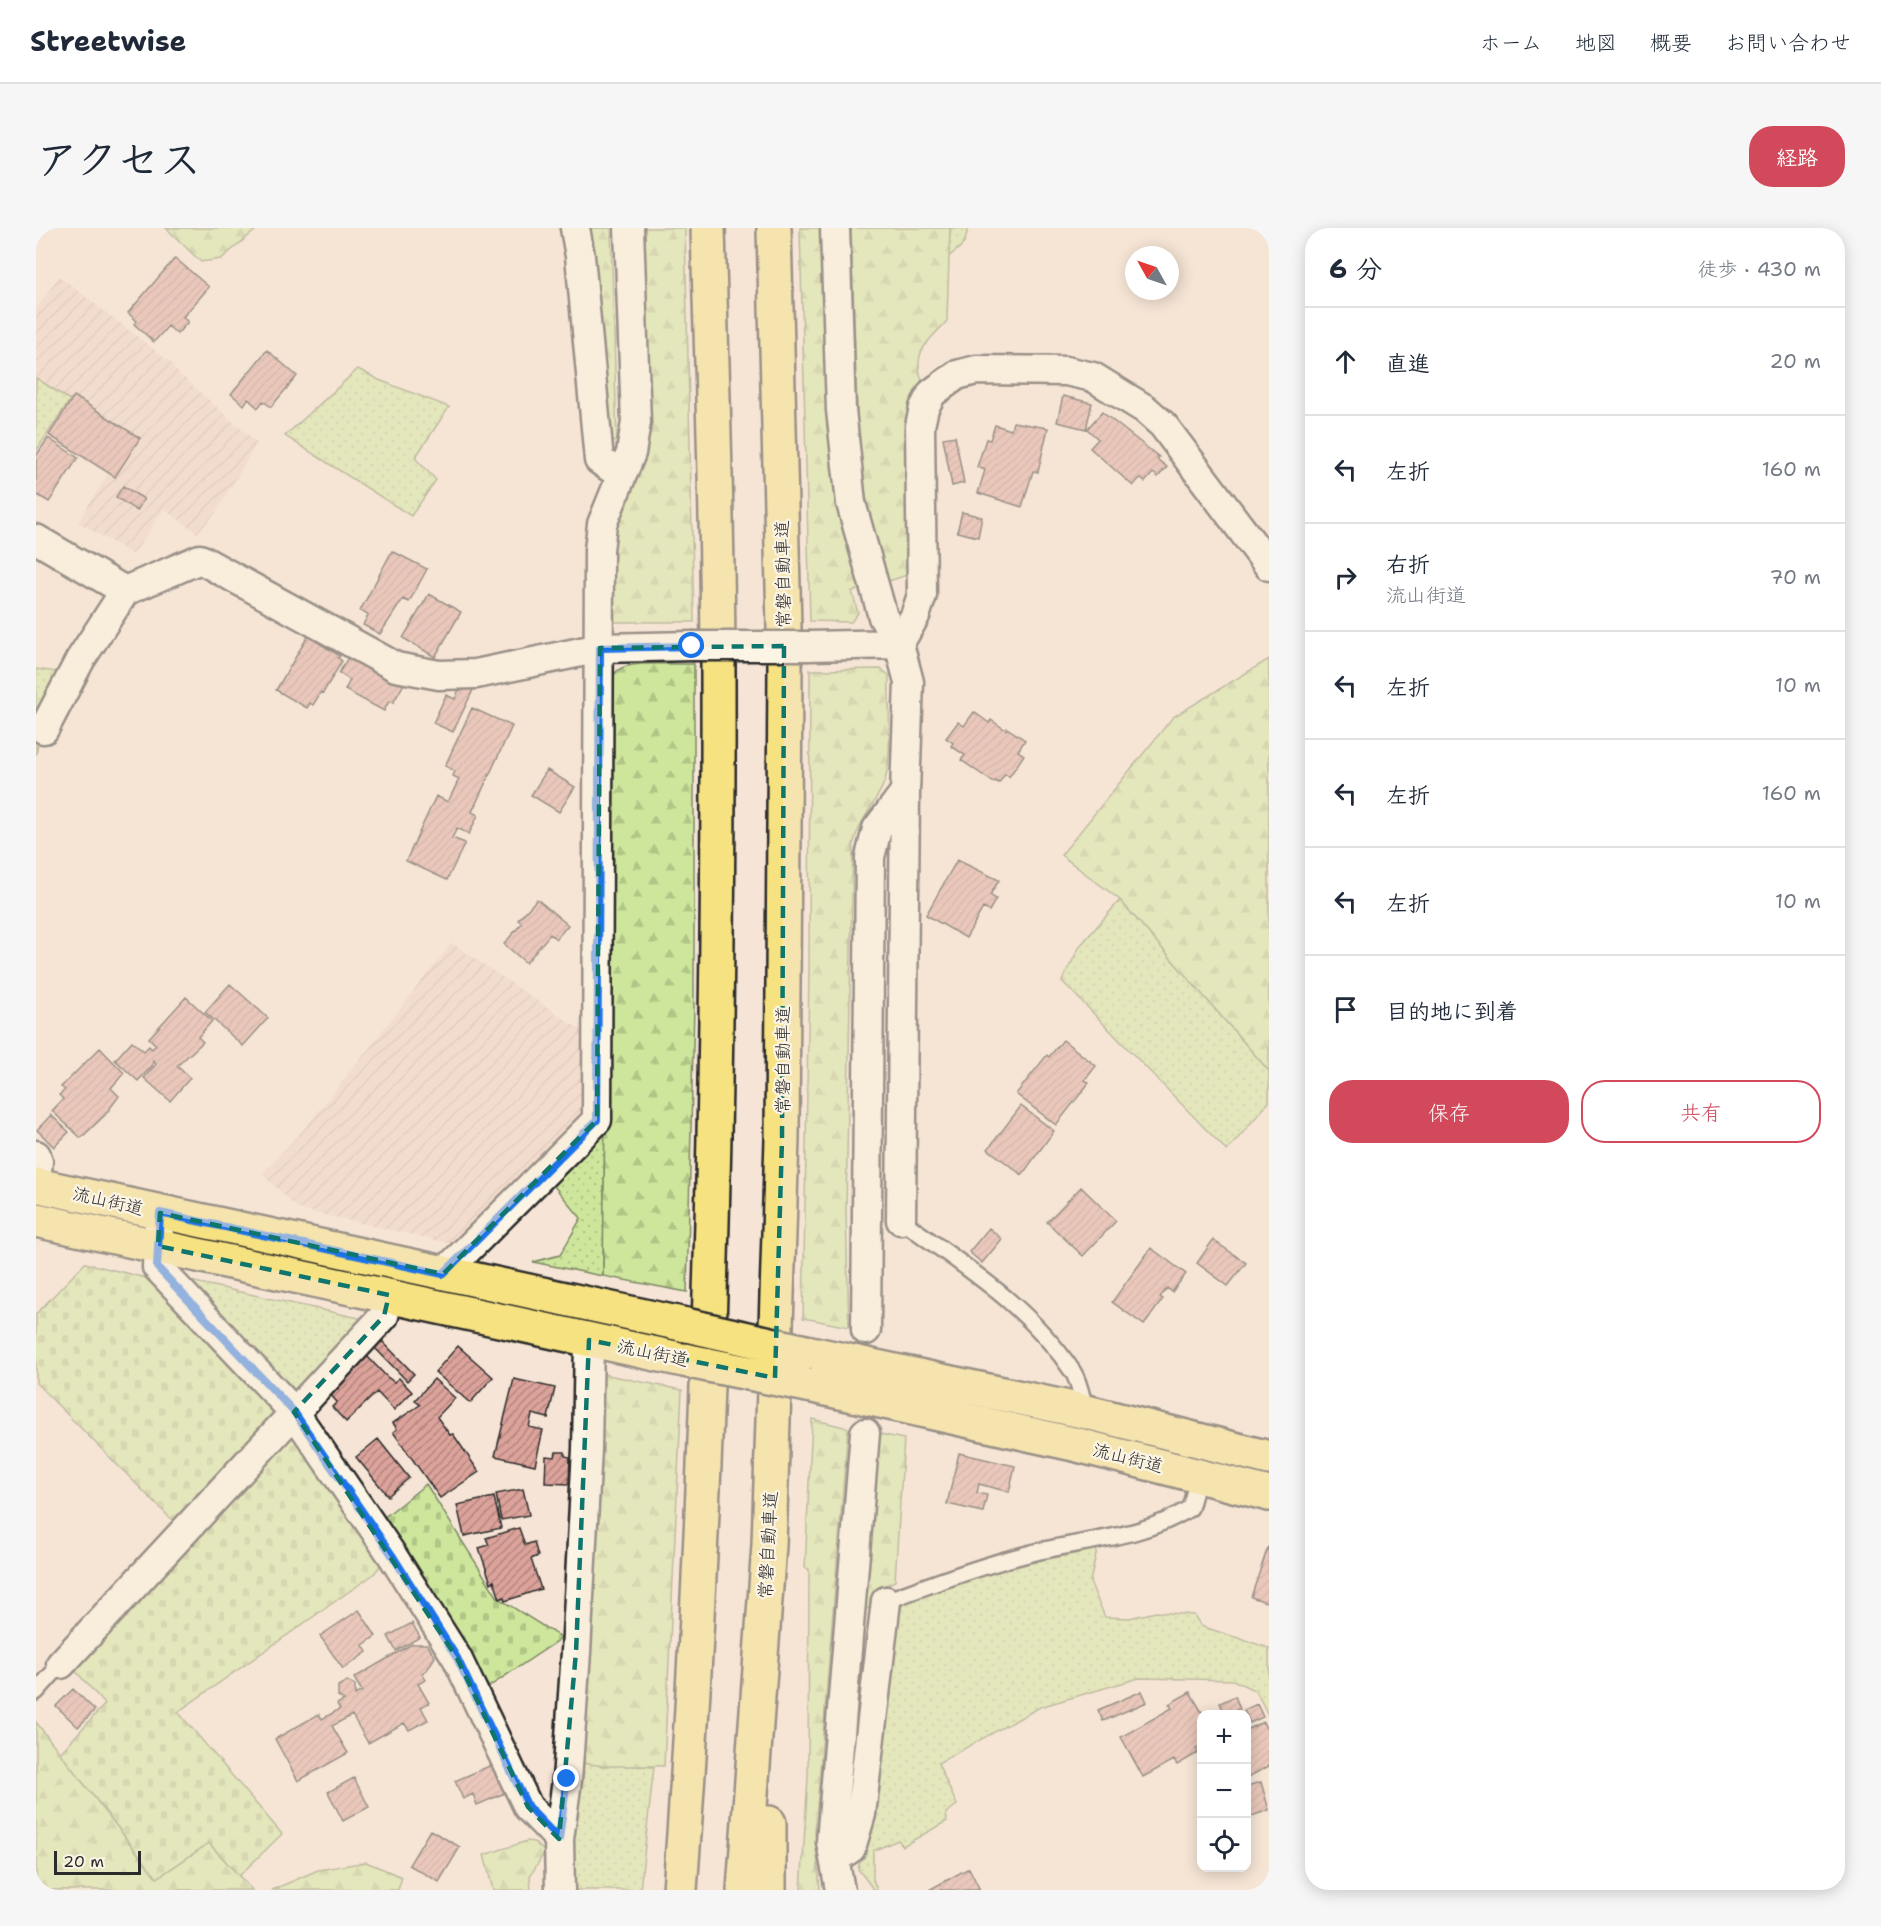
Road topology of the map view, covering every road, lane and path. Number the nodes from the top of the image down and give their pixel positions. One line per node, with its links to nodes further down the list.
1 (575, 228): 6 (street)
2 (629, 228): 6 (street)
3 (708, 228): 34 (main road)
4 (774, 228): 30 (main road, 常磐自動車道)
5 (835, 228): 10 (street)
6 (621, 475): 11 (street)
7 (36, 539): 9 (street)
8 (1269, 566): 10 (street)
9 (125, 591): 11 (street); 12 (street)
10 (899, 644): 11 (street, bridge); 13 (street)
11 (600, 648): 20 (street)
12 (44, 729)
13 (905, 792): 18 (street); 22 (street)
14 (36, 1155): 15 (street)
15 (36, 1183): 16 (main road, 流山街道)
16 (160, 1213): 19 (street); 20 (main road, 流山街道)
17 (36, 1220): 19 (main road, 流山街道)
18 (901, 1220): 25 (lane)
19 (158, 1246): 21 (main road, 流山街道); 24 (street)
20 (443, 1274): 25 (main road, 流山街道, bridge)
21 (388, 1295): 23 (main road, 流山街道); 24 (street)
22 (866, 1330)
23 (589, 1340): 28 (main road, 流山街道, bridge); 35 (street)
24 (294, 1412): 32 (street); 35 (street)
25 (1087, 1412): 27 (main road, 流山街道)
26 (865, 1432): 36 (street)
27 (1269, 1458)
28 (1199, 1476): 29 (main road, 流山街道); 31 (lane)
29 (1269, 1494)
30 (769, 1545): 40 (main road, 常磐自動車道); 41 (main road)
31 (886, 1601): 36 (street)
32 (49, 1671): 33 (lane)
33 (36, 1692)
34 (693, 1715): 38 (main road); 39 (main road)
35 (559, 1839): 37 (street)
36 (836, 1858): 42 (street)
37 (560, 1890)
38 (664, 1890)
39 (680, 1890)
40 (744, 1890)
41 (769, 1890)
42 (840, 1890): 43 (lane)
43 (855, 1890)

